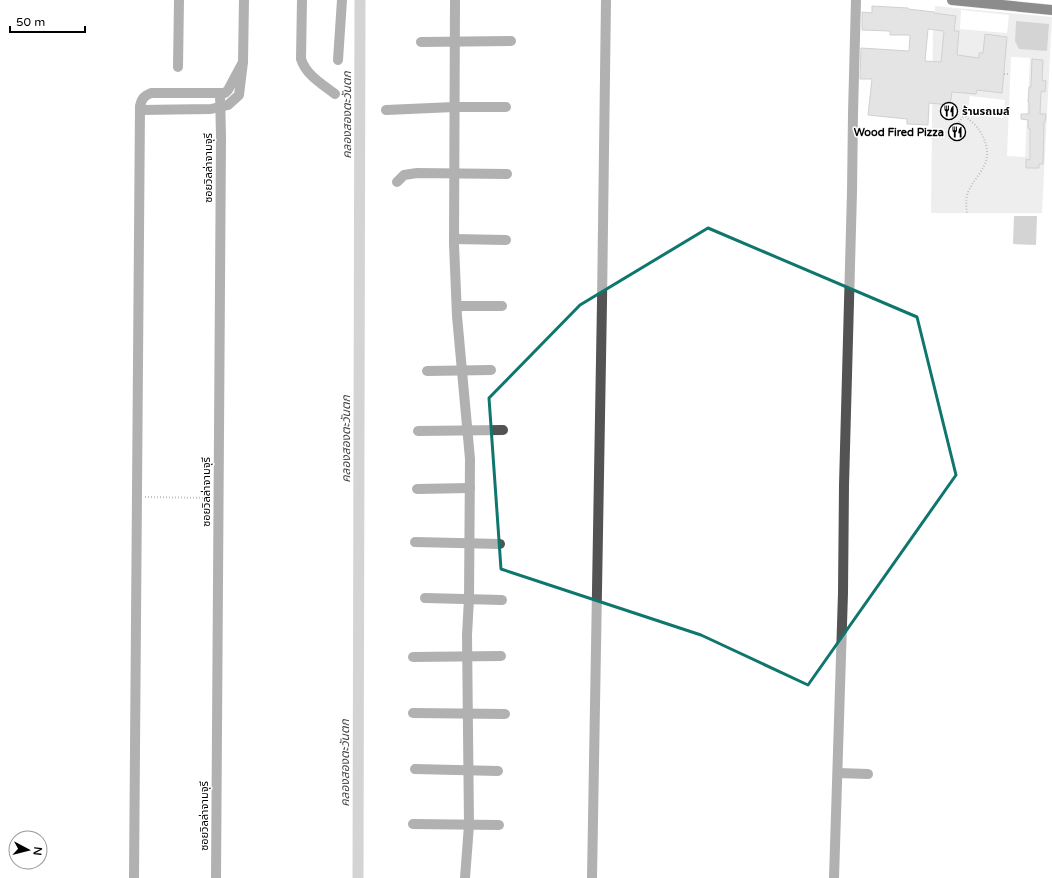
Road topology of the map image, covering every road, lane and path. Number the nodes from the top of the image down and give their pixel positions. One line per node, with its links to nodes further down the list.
1 (180, 0): 15 (street)
2 (244, 0): 14 (street)
3 (302, 0): 19 (street)
4 (342, 0): 13 (street)
5 (455, 0): 11 (street)
6 (606, 0): 69 (street)
7 (856, 0): 61 (street)
8 (952, 0): 9 (main road)
9 (1052, 10)
10 (421, 42): 11 (street)
11 (455, 42): 12 (street); 21 (street)
12 (511, 42)
13 (338, 60)
14 (243, 62): 18 (street); 20 (street)
15 (178, 67)
16 (1004, 74): 17 (path)
17 (1010, 74)
18 (220, 93): 20 (street, ซอยวิลล่าจามจุรี); 24 (street)
19 (335, 94)
20 (220, 107): 24 (street); 45 (street, ซอยวิลล่าจามจุรี)
21 (454, 107): 22 (street); 25 (street); 28 (street)
22 (506, 107)
23 (962, 108): 26 (path)
24 (140, 110): 44 (street)
25 (386, 110)
26 (964, 115): 27 (path); 31 (path)
27 (957, 128)
28 (454, 174): 29 (street); 30 (street); 32 (street)
29 (507, 174)
30 (397, 182)
31 (967, 213)
32 (454, 239): 33 (street); 34 (street)
33 (506, 240)
34 (456, 306): 35 (street); 37 (street)
35 (502, 306)
36 (491, 370): 37 (street)
37 (462, 371): 38 (street); 41 (street)
38 (427, 372)
39 (503, 430): 41 (street)
40 (418, 431): 41 (street)
41 (468, 431): 42 (street)
42 (470, 488): 43 (street); 47 (street)
43 (416, 489)
44 (137, 497): 45 (path); 66 (street)
45 (218, 498): 67 (street, ซอยวิลล่าจามจุรี)
46 (415, 542): 47 (street)
47 (470, 544): 48 (street); 50 (street)
48 (500, 544)
49 (425, 598): 50 (street)
50 (469, 599): 51 (street); 54 (street)
51 (502, 600)
52 (413, 656): 54 (street)
53 (501, 656): 54 (street)
54 (468, 657): 56 (street)
55 (413, 713): 56 (street)
56 (468, 713): 57 (street); 59 (street)
57 (505, 714)
58 (415, 769): 59 (street)
59 (468, 770): 60 (street); 64 (street)
60 (498, 771)
61 (838, 773): 62 (street); 70 (street)
62 (868, 774)
63 (413, 824): 64 (street)
64 (469, 825): 65 (street); 68 (street)
65 (499, 825)
66 (134, 878)
67 (216, 878)
68 (466, 878)
69 (592, 878)
70 (834, 878)

